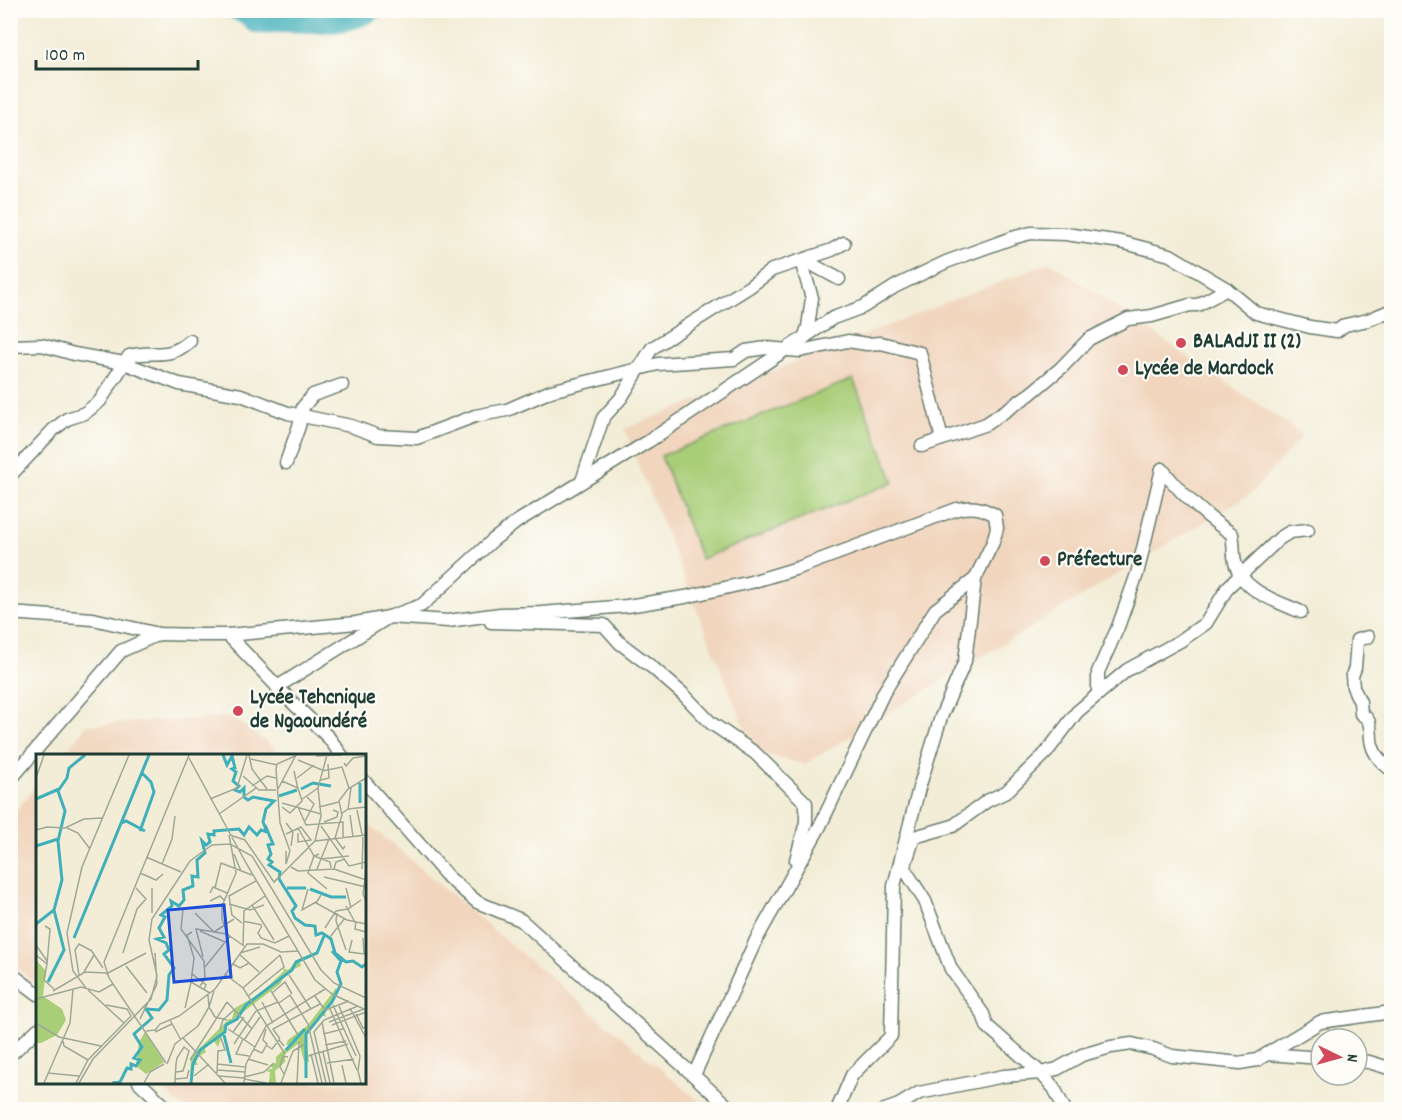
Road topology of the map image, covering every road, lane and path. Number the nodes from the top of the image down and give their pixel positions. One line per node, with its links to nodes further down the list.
1 (844, 243): 2 (street)
2 (801, 261): 3 (street); 6 (street); 11 (street)
3 (839, 279)
4 (1227, 289): 5 (street); 6 (street); 14 (street)
5 (1392, 310)
6 (804, 338): 9 (street)
7 (190, 341): 10 (street)
8 (10, 346): 10 (street)
9 (785, 350): 11 (street); 14 (street); 18 (street)
10 (124, 363): 13 (street); 17 (street)
11 (640, 368): 13 (street); 18 (street)
12 (342, 385): 13 (street)
13 (302, 415): 16 (street)
14 (942, 439): 15 (street)
15 (922, 446)
16 (286, 463)
17 (10, 476)
18 (582, 481): 24 (street)
19 (1308, 530): 20 (street)
20 (1242, 575): 22 (street); 30 (street); 30 (street)
21 (975, 579): 25 (street); 35 (street); 50 (street)
22 (1301, 612)
23 (10, 613): 26 (street)
24 (389, 617): 25 (street); 27 (street); 29 (street)
25 (448, 621): 35 (street)
26 (159, 633): 27 (street); 33 (street)
27 (228, 635): 29 (street)
28 (1368, 637): 32 (street)
29 (277, 687): 31 (street)
30 (1098, 694): 45 (street)
31 (341, 754)
32 (1392, 770)
33 (10, 780)
34 (366, 783): 46 (street)
35 (791, 879): 46 (street)
36 (10, 974): 37 (street)
37 (36, 993)
38 (1392, 1012): 40 (street)
39 (36, 1031): 41 (street)
40 (1267, 1054): 42 (street); 45 (street)
41 (10, 1055)
42 (1309, 1057)
43 (1369, 1062): 44 (street)
44 (1392, 1069)
45 (1041, 1073): 51 (street); 52 (street)
46 (694, 1075): 49 (street)
47 (140, 1084): 48 (street)
48 (169, 1110)
49 (732, 1110)
50 (837, 1110)
51 (885, 1110)
52 (1065, 1110)

